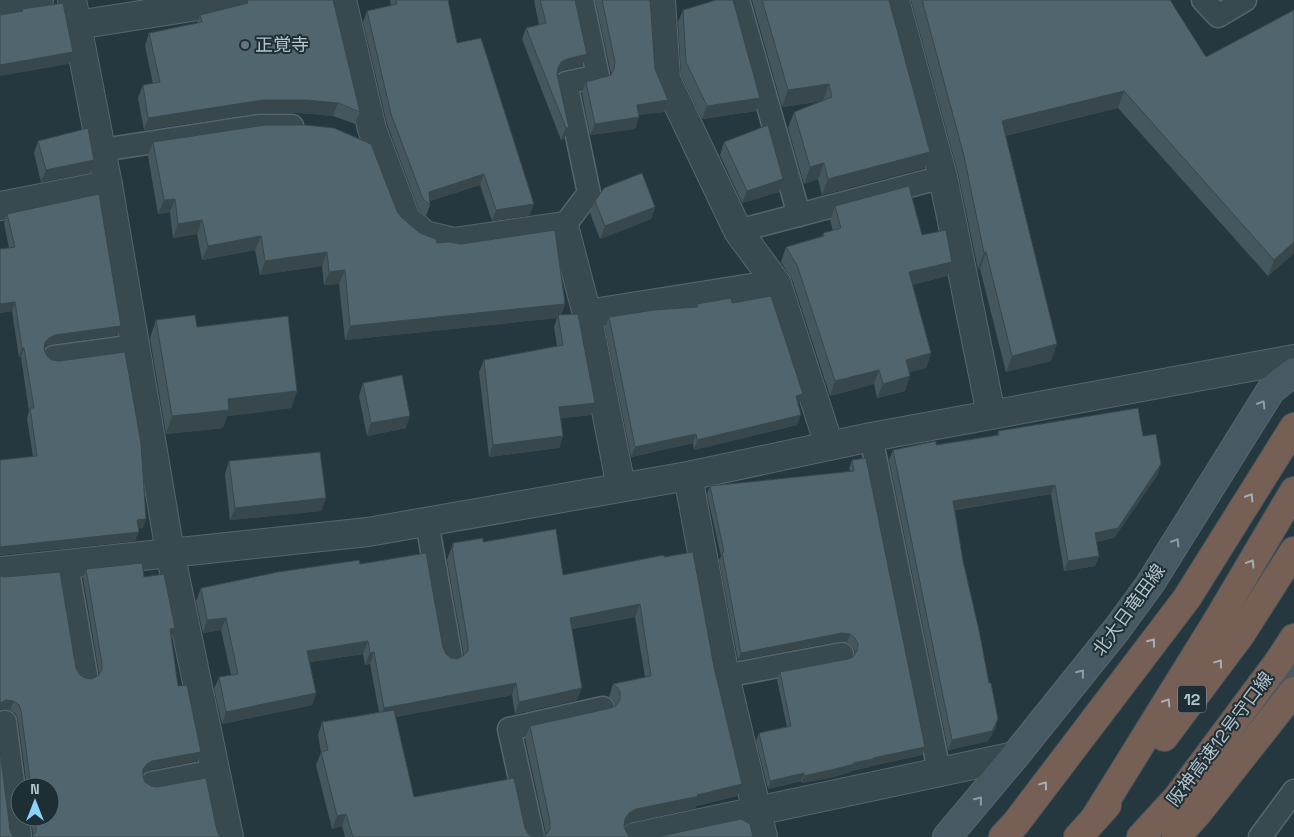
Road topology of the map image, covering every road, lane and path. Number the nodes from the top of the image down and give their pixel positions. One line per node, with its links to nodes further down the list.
1 (39, 0): 12 (street)
2 (236, 0): 11 (street)
3 (342, 0): 20 (street)
4 (582, 0): 20 (lane)
5 (661, 0): 6 (lane); 21 (street)
6 (668, 0)
7 (738, 0): 19 (lane)
8 (896, 0): 16 (street)
9 (1203, 0): 10 (lane)
10 (1245, 0)
11 (209, 2): 13 (street)
12 (0, 6)
13 (75, 12): 15 (street)
14 (309, 126): 15 (lane)
15 (102, 150): 17 (street)
16 (943, 176): 19 (lane); 28 (street)
17 (108, 185): 18 (street); 24 (street)
18 (0, 206)
19 (799, 215): 21 (lane)
20 (564, 226): 23 (street)
21 (738, 231): 22 (street)
22 (777, 284): 23 (street); 31 (street)
23 (587, 314): 33 (street)
24 (136, 346): 25 (lane); 37 (street)
25 (54, 357)
26 (1294, 359): 28 (street)
27 (1294, 372): 49 (main road, 北大日竜田線, one-way to 27)
28 (991, 414): 30 (street)
29 (1294, 427): 63 (highway, one-way to 29)
30 (871, 436): 31 (street); 51 (lane)
31 (829, 445): 32 (street)
32 (688, 476): 33 (street); 45 (street)
33 (621, 488): 35 (street)
34 (1294, 491): 55 (highway, one-way to 34)
35 (428, 522): 37 (street); 42 (lane)
36 (1294, 551): 55 (highway, 12, one-way to 36)
37 (170, 552): 38 (street); 50 (street)
38 (67, 565): 39 (street); 44 (lane)
39 (0, 571)
40 (1294, 638): 64 (highway, 阪神高速12号守口線)
41 (842, 654): 45 (lane)
42 (451, 658)
43 (1294, 658): 65 (main road)
44 (86, 675)
45 (725, 676): 54 (street)
46 (1294, 692): 65 (highway); 66 (highway)
47 (602, 708): 59 (lane)
48 (4, 722): 57 (lane)
49 (1015, 756): 51 (street); 62 (main road, 北大日竜田線, one-way to 49)
50 (216, 771): 52 (lane); 58 (street)
51 (939, 771): 54 (street)
52 (152, 783)
53 (1294, 790): 67 (lane)
54 (757, 810): 56 (street); 61 (street)
55 (1087, 828)
56 (666, 834): 60 (street)
57 (20, 837)
58 (229, 837)
59 (532, 837)
60 (635, 837)
61 (763, 837)
62 (947, 837)
63 (1002, 837)
64 (1142, 837)
65 (1175, 837)
66 (1185, 837)
67 (1260, 837)

